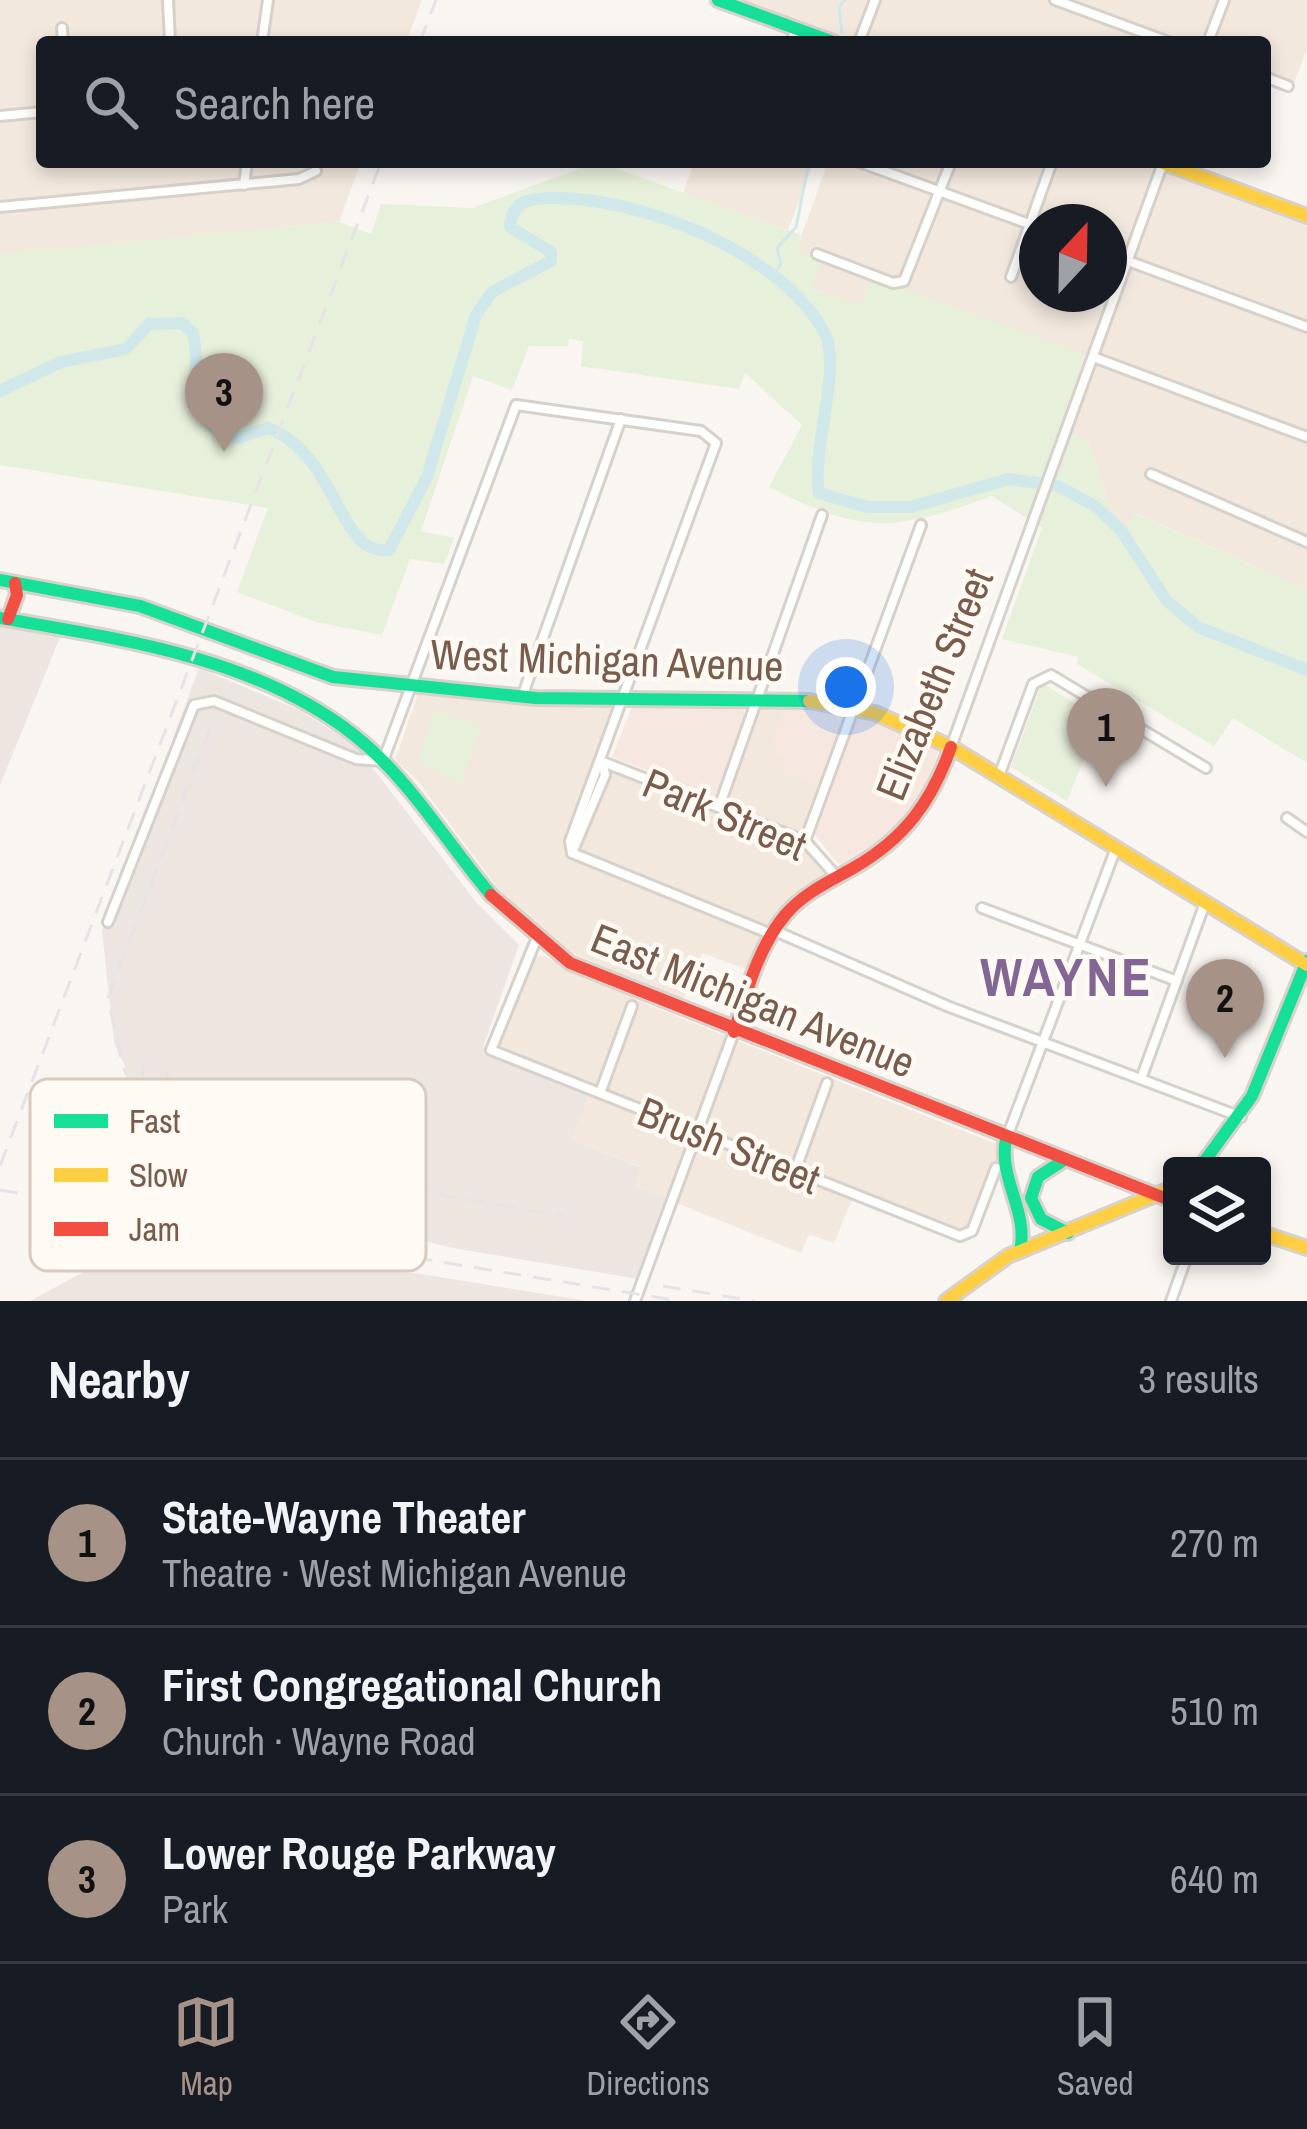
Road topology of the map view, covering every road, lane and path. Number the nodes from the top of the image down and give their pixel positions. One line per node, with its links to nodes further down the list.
1 (168, 0): 10 (street)
2 (268, 0): 11 (street)
3 (718, 0): 8 (main road)
4 (875, 0): 12 (street)
5 (1055, 0): 13 (street)
6 (1224, 0): 14 (street)
7 (62, 28): 9 (street)
8 (794, 35)
9 (63, 36)
10 (170, 36)
11 (263, 36)
12 (861, 36)
13 (1153, 36)
14 (1210, 36)
15 (1271, 79): 16 (street)
16 (1288, 86)
17 (36, 113): 18 (street)
18 (0, 116)
19 (246, 168): 26 (street)
20 (875, 168): 27 (street)
21 (948, 168): 27 (street)
22 (1050, 168): 28 (street)
23 (1161, 168): 34 (street, Elizabeth Street)
24 (1179, 168): 30 (main road)
25 (316, 171): 26 (street)
26 (244, 184): 29 (street)
27 (940, 192): 31 (street); 32 (street)
28 (1040, 204)
29 (0, 207)
30 (1307, 216)
31 (1019, 221)
32 (818, 254)
33 (1019, 259): 35 (street)
34 (1129, 261): 36 (street); 37 (street, Elizabeth Street)
35 (1011, 278)
36 (1307, 327)
37 (1093, 357): 39 (street); 51 (street, Elizabeth Street)
38 (621, 419): 46 (street); 47 (street); 48 (street)
39 (1307, 437)
40 (1151, 474): 43 (street)
41 (822, 515): 49 (street)
42 (921, 525): 50 (street)
43 (1307, 542)
44 (8, 582): 45 (main road); 46 (main road, West Michigan Avenue)
45 (4, 618): 52 (main road, East Michigan Avenue)
46 (410, 685): 47 (main road, West Michigan Avenue); 52 (street)
47 (522, 697): 48 (main road, West Michigan Avenue)
48 (624, 701): 49 (main road, West Michigan Avenue); 53 (street)
49 (756, 701): 50 (main road, West Michigan Avenue); 56 (street)
50 (855, 707): 51 (main road, West Michigan Avenue); 59 (street)
51 (951, 747): 55 (main road, West Michigan Avenue); 61 (main road, Elizabeth Street)
52 (383, 761): 64 (street); 66 (main road, East Michigan Avenue)
53 (602, 762): 56 (street, Park Street); 65 (street)
54 (1206, 768): 55 (street)
55 (999, 776): 60 (main road, West Michigan Avenue)
56 (718, 807): 59 (street, Park Street)
57 (1287, 818): 58 (street)
58 (1307, 832)
59 (806, 841): 61 (street, Park Street)
60 (1117, 847): 62 (main road, West Michigan Avenue); 67 (street)
61 (837, 877): 65 (main road, Elizabeth Street)
62 (1205, 902): 68 (main road, West Michigan Avenue); 69 (street)
63 (982, 908): 67 (street)
64 (108, 922)
65 (772, 932): 71 (main road, Elizabeth Street); 72 (street)
66 (536, 940): 71 (main road, East Michigan Avenue); 75 (street, Brush Street)
67 (1078, 944): 69 (street); 72 (street)
68 (1306, 964): 76 (main road)
69 (1177, 981): 73 (street)
70 (632, 1006): 75 (street)
71 (734, 1032): 77 (street, Elizabeth Street); 78 (main road, East Michigan Avenue)
72 (1043, 1042): 73 (street); 78 (street)
73 (1142, 1079): 76 (street)
74 (827, 1084): 82 (street)
75 (600, 1094): 77 (street, Brush Street)
76 (1243, 1117): 79 (main road)
77 (698, 1132): 82 (street, Brush Street); 90 (street, Elizabeth Street)
78 (1006, 1139): 80 (main road, East Michigan Avenue); 88 (main road)
79 (1210, 1157)
80 (1064, 1160): 83 (main road, East Michigan Avenue); 85 (main road)
81 (996, 1168): 82 (street, Brush Street)
82 (795, 1171)
83 (1163, 1197)
84 (1163, 1199): 85 (main road)
85 (1069, 1232): 88 (main road)
86 (1271, 1236): 87 (main road)
87 (1307, 1248)
88 (1020, 1251): 91 (main road)
89 (1184, 1265): 92 (street)
90 (635, 1301)
91 (946, 1301)
92 (1172, 1301)

